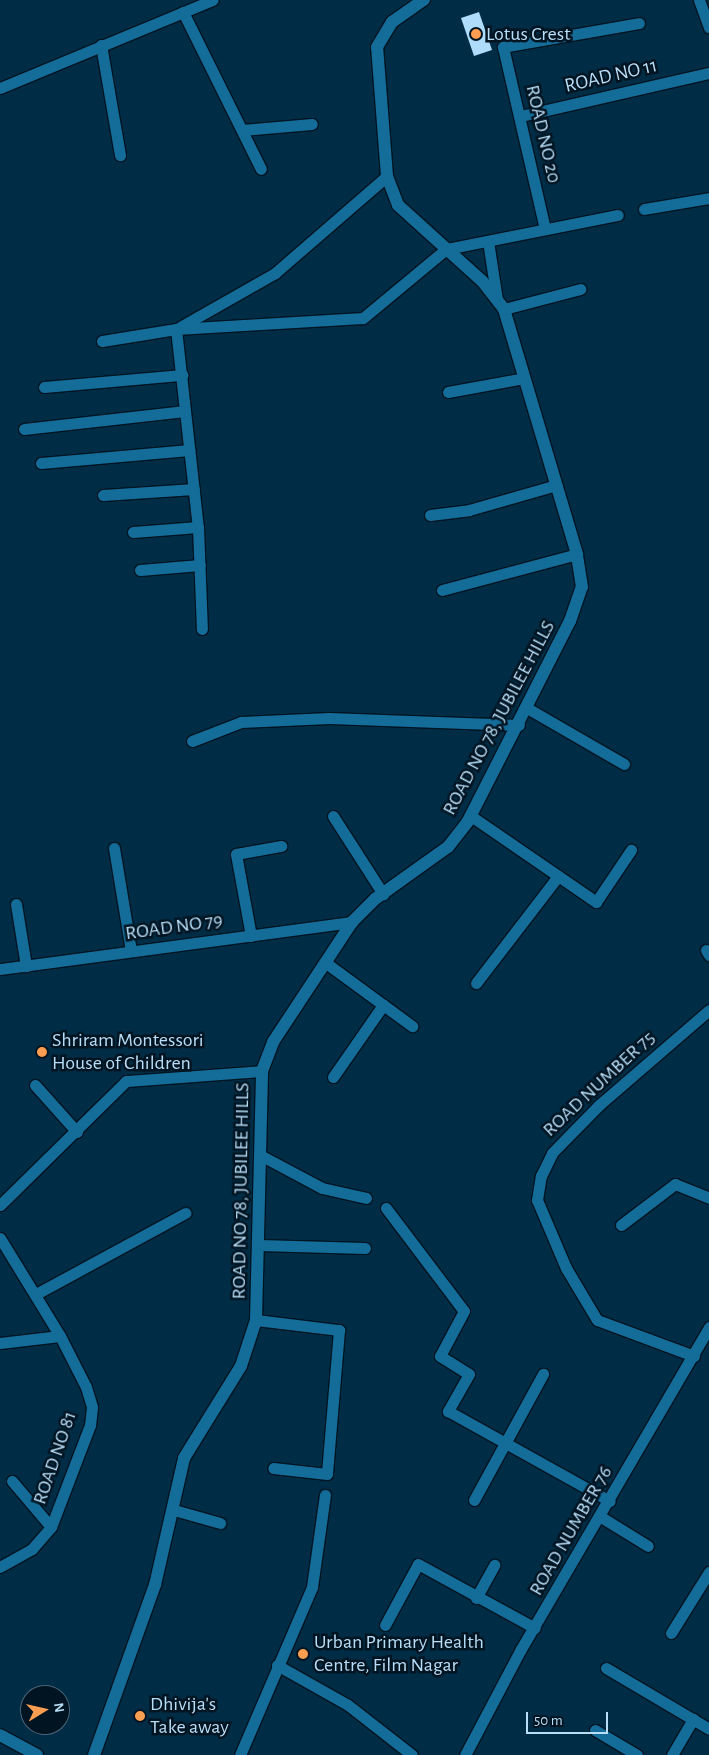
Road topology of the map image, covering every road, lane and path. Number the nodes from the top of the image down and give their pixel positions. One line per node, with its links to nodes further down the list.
1 (212, 0): 4 (street)
2 (424, 0): 15 (main road, ROAD NO 78, JUBILEE HILLS)
3 (699, 0): 6 (street)
4 (183, 12): 7 (street); 12 (street)
5 (638, 23): 10 (street, ROAD NO 20)
6 (709, 27)
7 (101, 45): 9 (street); 13 (street)
8 (709, 73): 10 (street, ROAD NO 11)
9 (0, 88)
10 (521, 116): 19 (street, ROAD NO 20)
11 (312, 124): 12 (street)
12 (242, 130): 14 (street)
13 (120, 155)
14 (261, 169)
15 (386, 176): 21 (main road, ROAD NO 78, JUBILEE HILLS); 24 (street)
16 (709, 198): 17 (street)
17 (644, 209)
18 (618, 215): 19 (street)
19 (545, 229): 20 (street)
20 (488, 241): 21 (street); 23 (street)
21 (446, 249): 23 (main road, ROAD NO 78, JUBILEE HILLS); 24 (street)
22 (580, 289): 23 (street)
23 (501, 304): 27 (main road, ROAD NO 78, JUBILEE HILLS)
24 (176, 329): 25 (street); 26 (street)
25 (102, 341)
26 (182, 375): 28 (street); 30 (street)
27 (524, 378): 29 (street); 34 (main road, ROAD NO 78, JUBILEE HILLS)
28 (44, 387)
29 (448, 392)
30 (185, 411): 31 (street); 32 (street)
31 (24, 429)
32 (189, 450): 33 (street); 35 (street)
33 (41, 463)
34 (556, 485): 37 (street); 40 (main road, ROAD NO 78, JUBILEE HILLS)
35 (194, 489): 36 (street); 38 (street)
36 (103, 496)
37 (430, 515)
38 (198, 527): 39 (street); 41 (street)
39 (133, 532)
40 (577, 554): 43 (street); 45 (main road, ROAD NO 78, JUBILEE HILLS)
41 (200, 565): 42 (street); 44 (street)
42 (140, 570)
43 (442, 590)
44 (202, 629)
45 (527, 708): 46 (main road, ROAD NO 78, JUBILEE HILLS); 48 (street)
46 (519, 725): 47 (street); 50 (main road, ROAD NO 78, JUBILEE HILLS)
47 (192, 741)
48 (624, 764)
49 (332, 816): 55 (street)
50 (471, 816): 54 (street); 55 (main road, ROAD NO 78, JUBILEE HILLS)
51 (281, 846): 58 (street)
52 (114, 848): 59 (street)
53 (631, 850): 54 (street)
54 (558, 876): 63 (street)
55 (383, 894): 57 (main road, ROAD NO 78, JUBILEE HILLS)
56 (16, 904): 61 (street)
57 (352, 922): 58 (street, ROAD NO 79); 60 (main road, ROAD NO 78, JUBILEE HILLS)
58 (251, 936): 59 (street, ROAD NO 79)
59 (132, 952): 61 (street, ROAD NO 79)
60 (326, 963): 64 (street); 67 (main road, ROAD NO 78, JUBILEE HILLS)
61 (26, 966): 62 (street, ROAD NO 79)
62 (0, 969)
63 (476, 983)
64 (383, 1005): 66 (street); 68 (street)
65 (709, 1010): 86 (street, ROAD NUMBER 75)
66 (412, 1026)
67 (262, 1071): 70 (street); 71 (main road, ROAD NO 78, JUBILEE HILLS)
68 (333, 1077)
69 (35, 1085): 70 (street)
70 (77, 1132): 74 (street)
71 (260, 1155): 72 (street); 79 (main road, ROAD NO 78, JUBILEE HILLS)
72 (366, 1198)
73 (709, 1198): 77 (street)
74 (0, 1204)
75 (386, 1208): 88 (street)
76 (185, 1213): 81 (street)
77 (621, 1225)
78 (0, 1238): 81 (street, ROAD NO 81)
79 (259, 1245): 80 (street); 82 (main road, ROAD NO 78, JUBILEE HILLS)
80 (365, 1248)
81 (36, 1294): 84 (street, ROAD NO 81)
82 (256, 1320): 89 (street); 94 (main road, ROAD NO 78, JUBILEE HILLS)
83 (709, 1327): 86 (street, ROAD NUMBER 76)
84 (60, 1336): 85 (street); 97 (street, ROAD NO 81)
85 (0, 1343)
86 (694, 1356): 93 (street, ROAD NUMBER 76)
87 (543, 1374): 88 (street)
88 (505, 1440): 92 (street); 93 (street)
89 (272, 1468)
90 (12, 1481): 97 (street)
91 (325, 1495): 106 (street)
92 (474, 1500)
93 (610, 1501): 95 (street, ROAD NUMBER 76)
94 (174, 1510): 96 (street); 113 (main road, ROAD NO 78, JUBILEE HILLS)
95 (601, 1517): 98 (street); 104 (street, ROAD NUMBER 76)
96 (220, 1523)
97 (51, 1527): 100 (street, ROAD NO 81)
98 (648, 1546)
99 (494, 1565): 102 (street)
100 (0, 1567)
101 (709, 1572): 105 (street)
102 (476, 1598): 103 (street); 104 (street)
103 (385, 1625)
104 (535, 1628): 116 (street, ROAD NUMBER 76)
105 (671, 1633)
106 (277, 1664): 114 (street); 115 (street)
107 (606, 1668): 108 (street)
108 (693, 1719): 109 (street); 118 (street)
109 (709, 1729)
110 (595, 1730): 117 (street)
111 (0, 1735): 112 (main road)
112 (37, 1755)
113 (94, 1755)
114 (240, 1755)
115 (412, 1755)
116 (465, 1755)
117 (637, 1755)
118 (672, 1755)

